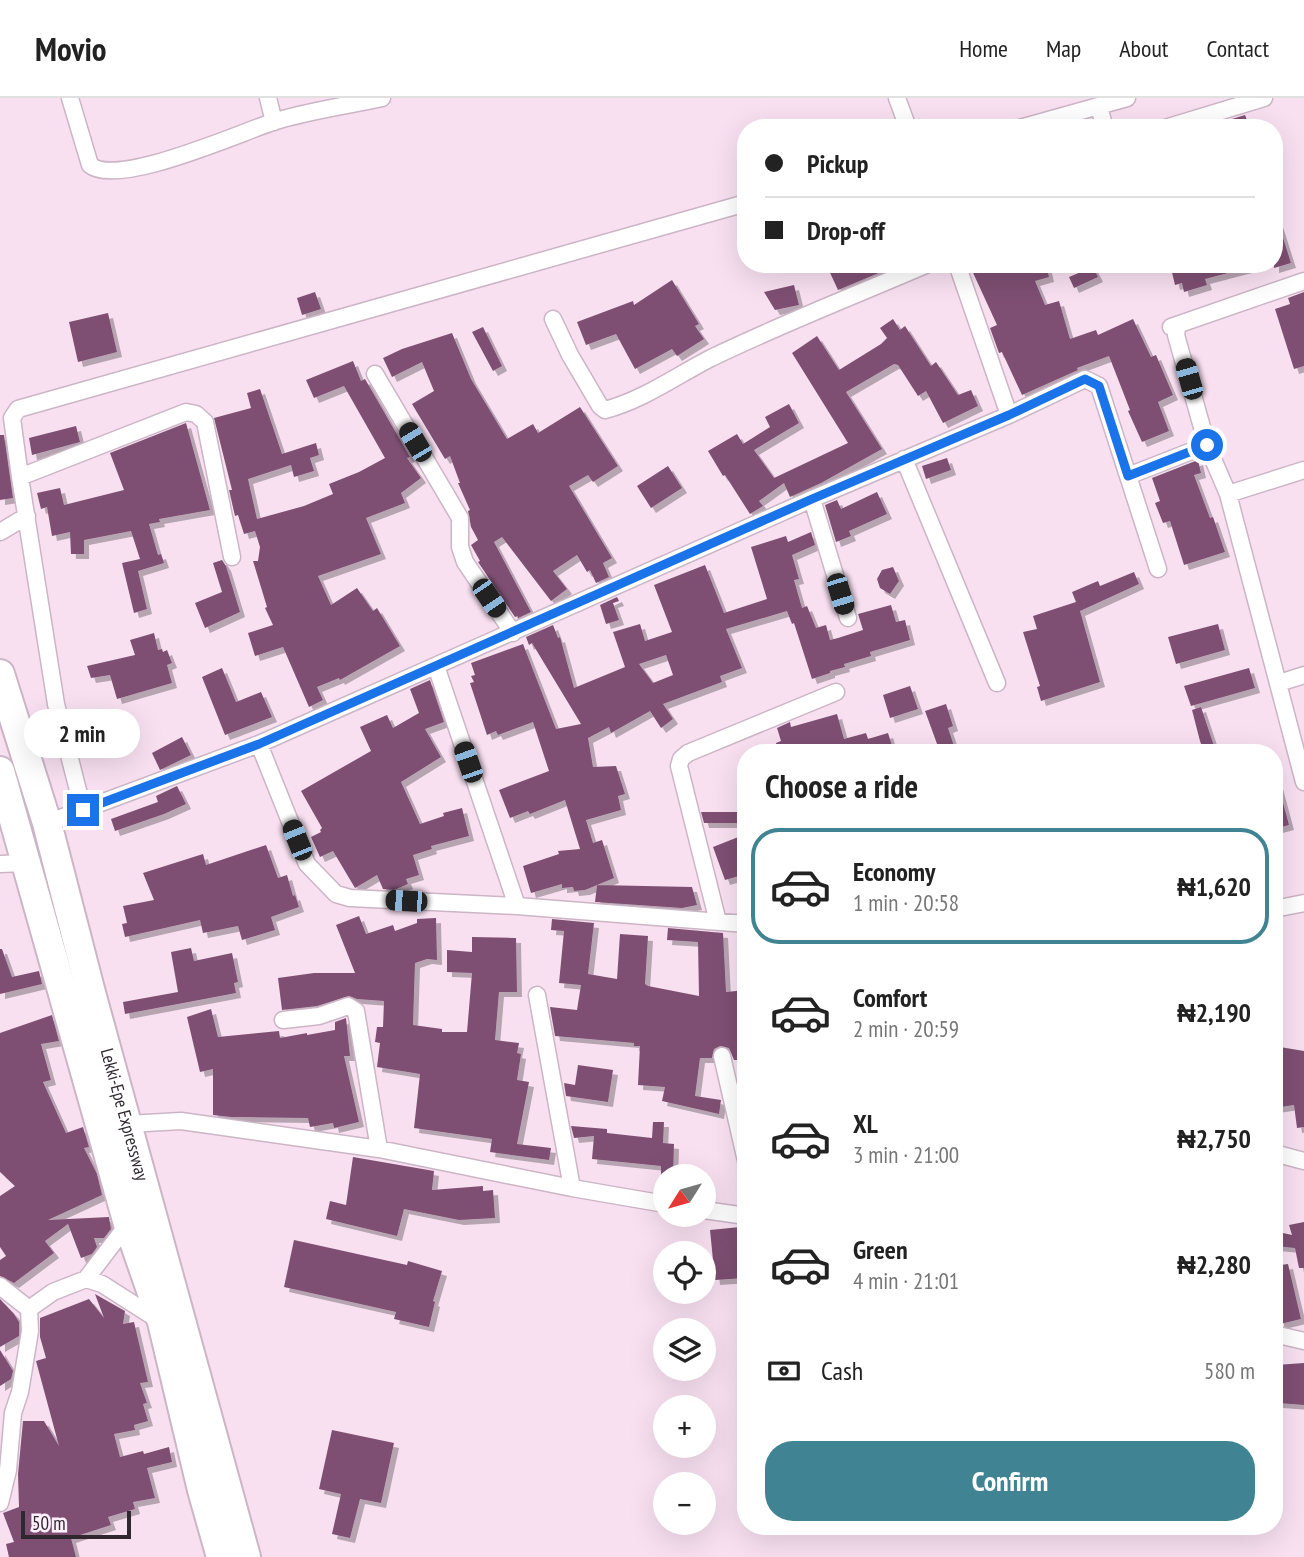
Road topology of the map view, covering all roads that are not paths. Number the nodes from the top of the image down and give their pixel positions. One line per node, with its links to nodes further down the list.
1 (70, 98): 12 (street)
2 (268, 98): 12 (street)
3 (382, 98): 12 (street)
4 (897, 98): 8 (street)
5 (1127, 98): 7 (street)
6 (1264, 98): 11 (street)
7 (1099, 107): 9 (street); 10 (street)
8 (905, 119)
9 (1054, 119)
10 (1102, 119)
11 (1195, 119)
12 (274, 122)
13 (737, 206): 24 (street)
14 (907, 273): 17 (street)
15 (960, 273): 19 (street)
16 (1304, 281): 20 (street)
17 (553, 319)
18 (375, 374): 32 (street)
19 (1009, 415): 21 (street); 23 (street)
20 (1207, 445): 23 (street); 25 (street)
21 (904, 459): 26 (street); 36 (street)
22 (1304, 470): 25 (street)
23 (1128, 476): 30 (street)
24 (20, 477): 27 (street); 29 (street)
25 (1228, 495): 37 (street)
26 (812, 499): 31 (street); 32 (street)
27 (27, 516): 28 (street); 42 (street)
28 (0, 532)
29 (232, 557)
30 (1158, 569)
31 (848, 618)
32 (513, 633): 33 (street)
33 (436, 666): 39 (street); 46 (street)
34 (0, 674): 43 (highway, Lekki-Epe Expressway)
35 (1304, 675): 37 (street)
36 (997, 683)
37 (1279, 683): 41 (street)
38 (836, 692): 48 (street)
39 (259, 744): 42 (street); 46 (street)
40 (1, 776): 44 (highway, Lekki-Epe Expressway)
41 (1304, 782)
42 (83, 810): 43 (street)
43 (47, 823): 54 (highway, Lekki-Epe Expressway)
44 (12, 864): 62 (highway, Lekki-Epe Expressway)
45 (1304, 903): 47 (street)
46 (517, 906): 48 (street)
47 (1283, 907)
48 (718, 922): 49 (street)
49 (737, 923)
50 (537, 995): 58 (street)
51 (283, 1020): 55 (street)
52 (722, 1056): 53 (street)
53 (737, 1122)
54 (128, 1124): 55 (street); 71 (highway, Lekki-Epe Expressway)
55 (379, 1149): 58 (street)
56 (1283, 1155): 57 (street)
57 (1304, 1161)
58 (572, 1188): 59 (street)
59 (653, 1201)
60 (716, 1212): 61 (street)
61 (737, 1215)
62 (128, 1224): 63 (street); 66 (highway, Lekki-Epe Expressway)
63 (86, 1279): 65 (street); 66 (street)
64 (0, 1286): 65 (street)
65 (29, 1309): 69 (street)
66 (162, 1322): 70 (highway, Lekki-Epe Expressway)
67 (1283, 1336): 68 (street)
68 (1304, 1341)
69 (0, 1503)
70 (221, 1557)
71 (246, 1557)

